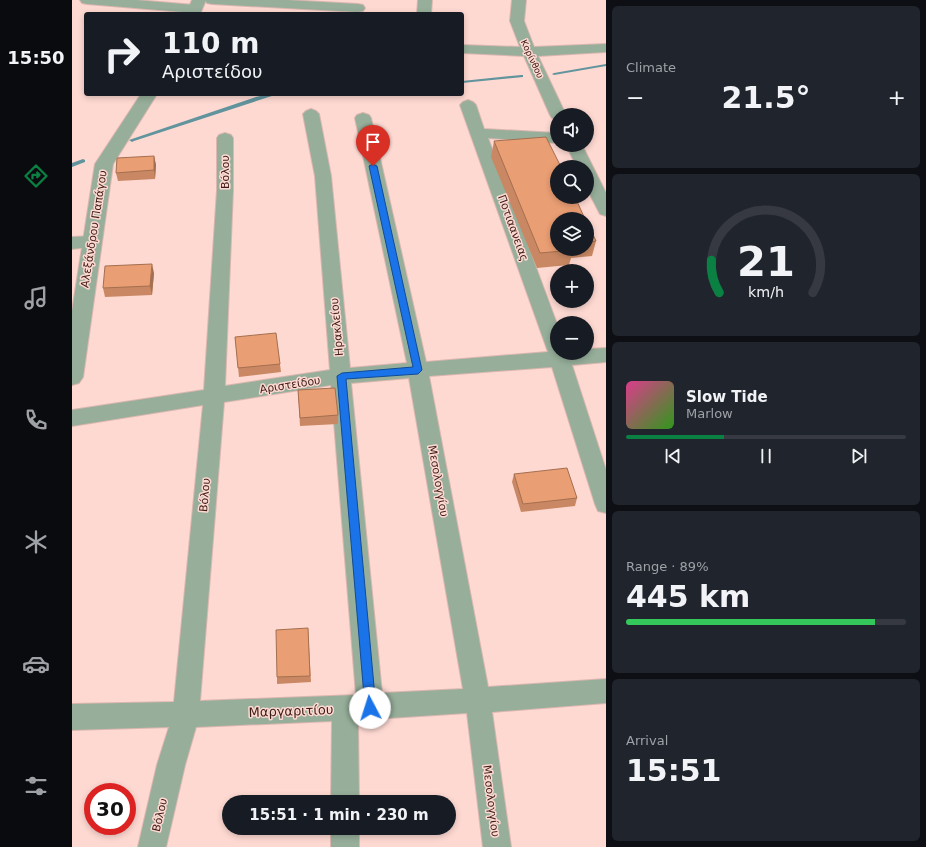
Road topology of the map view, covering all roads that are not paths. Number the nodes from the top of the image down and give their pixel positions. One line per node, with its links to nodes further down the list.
1 (212, 0): 5 (street)
2 (425, 0): 8 (street)
3 (519, 0): 11 (street, Κορίνθου)
4 (80, 1): 6 (street)
5 (314, 7): 7 (street)
6 (196, 8)
7 (358, 8)
8 (424, 12)
9 (606, 48): 11 (street)
10 (464, 49): 11 (street)
11 (528, 52): 14 (street, Κορίνθου)
12 (148, 96): 22 (street, Αλεξάνδρου Παπάγου)
13 (468, 105): 17 (street, Ποτιαανειας)
14 (555, 108)
15 (311, 114): 30 (street, Ηρακλείου)
16 (363, 118): 29 (street, Μεσολογγίου)
17 (479, 133): 19 (street); 24 (street, Ποτιαανειας)
18 (225, 138): 32 (street, Βόλου)
19 (550, 138)
20 (594, 186): 21 (street)
21 (606, 210)
22 (93, 242): 23 (street); 31 (street, Αλεξάνδρου Παπάγου)
23 (72, 243)
24 (550, 333)
25 (594, 355): 26 (street, Αριστείδου)
26 (606, 355)
27 (550, 356): 29 (street, Αριστείδου)
28 (560, 360): 34 (street, Ποτιαανειας)
29 (418, 370): 30 (street, Αριστείδου); 36 (street, Μεσολογγίου)
30 (342, 376): 32 (street, Αριστείδου); 38 (street, Ηρακλείου)
31 (72, 377)
32 (214, 397): 33 (street, Αριστείδου); 39 (street, Βόλου)
33 (72, 418)
34 (606, 504)
35 (606, 692): 36 (street, Μαργαριτίου)
36 (478, 701): 38 (street, Μαργαριτίου); 45 (street, Μεσολογγίου)
37 (345, 708): 38 (street, Μαργαριτίου); 39 (street, Μαργαριτίου); 41 (street)
38 (370, 708)
39 (186, 715): 40 (street, Μαργαριτίου); 43 (street, Βόλου)
40 (72, 717)
41 (345, 795)
42 (345, 835): 44 (street)
43 (152, 847)
44 (345, 847)
45 (497, 847)

